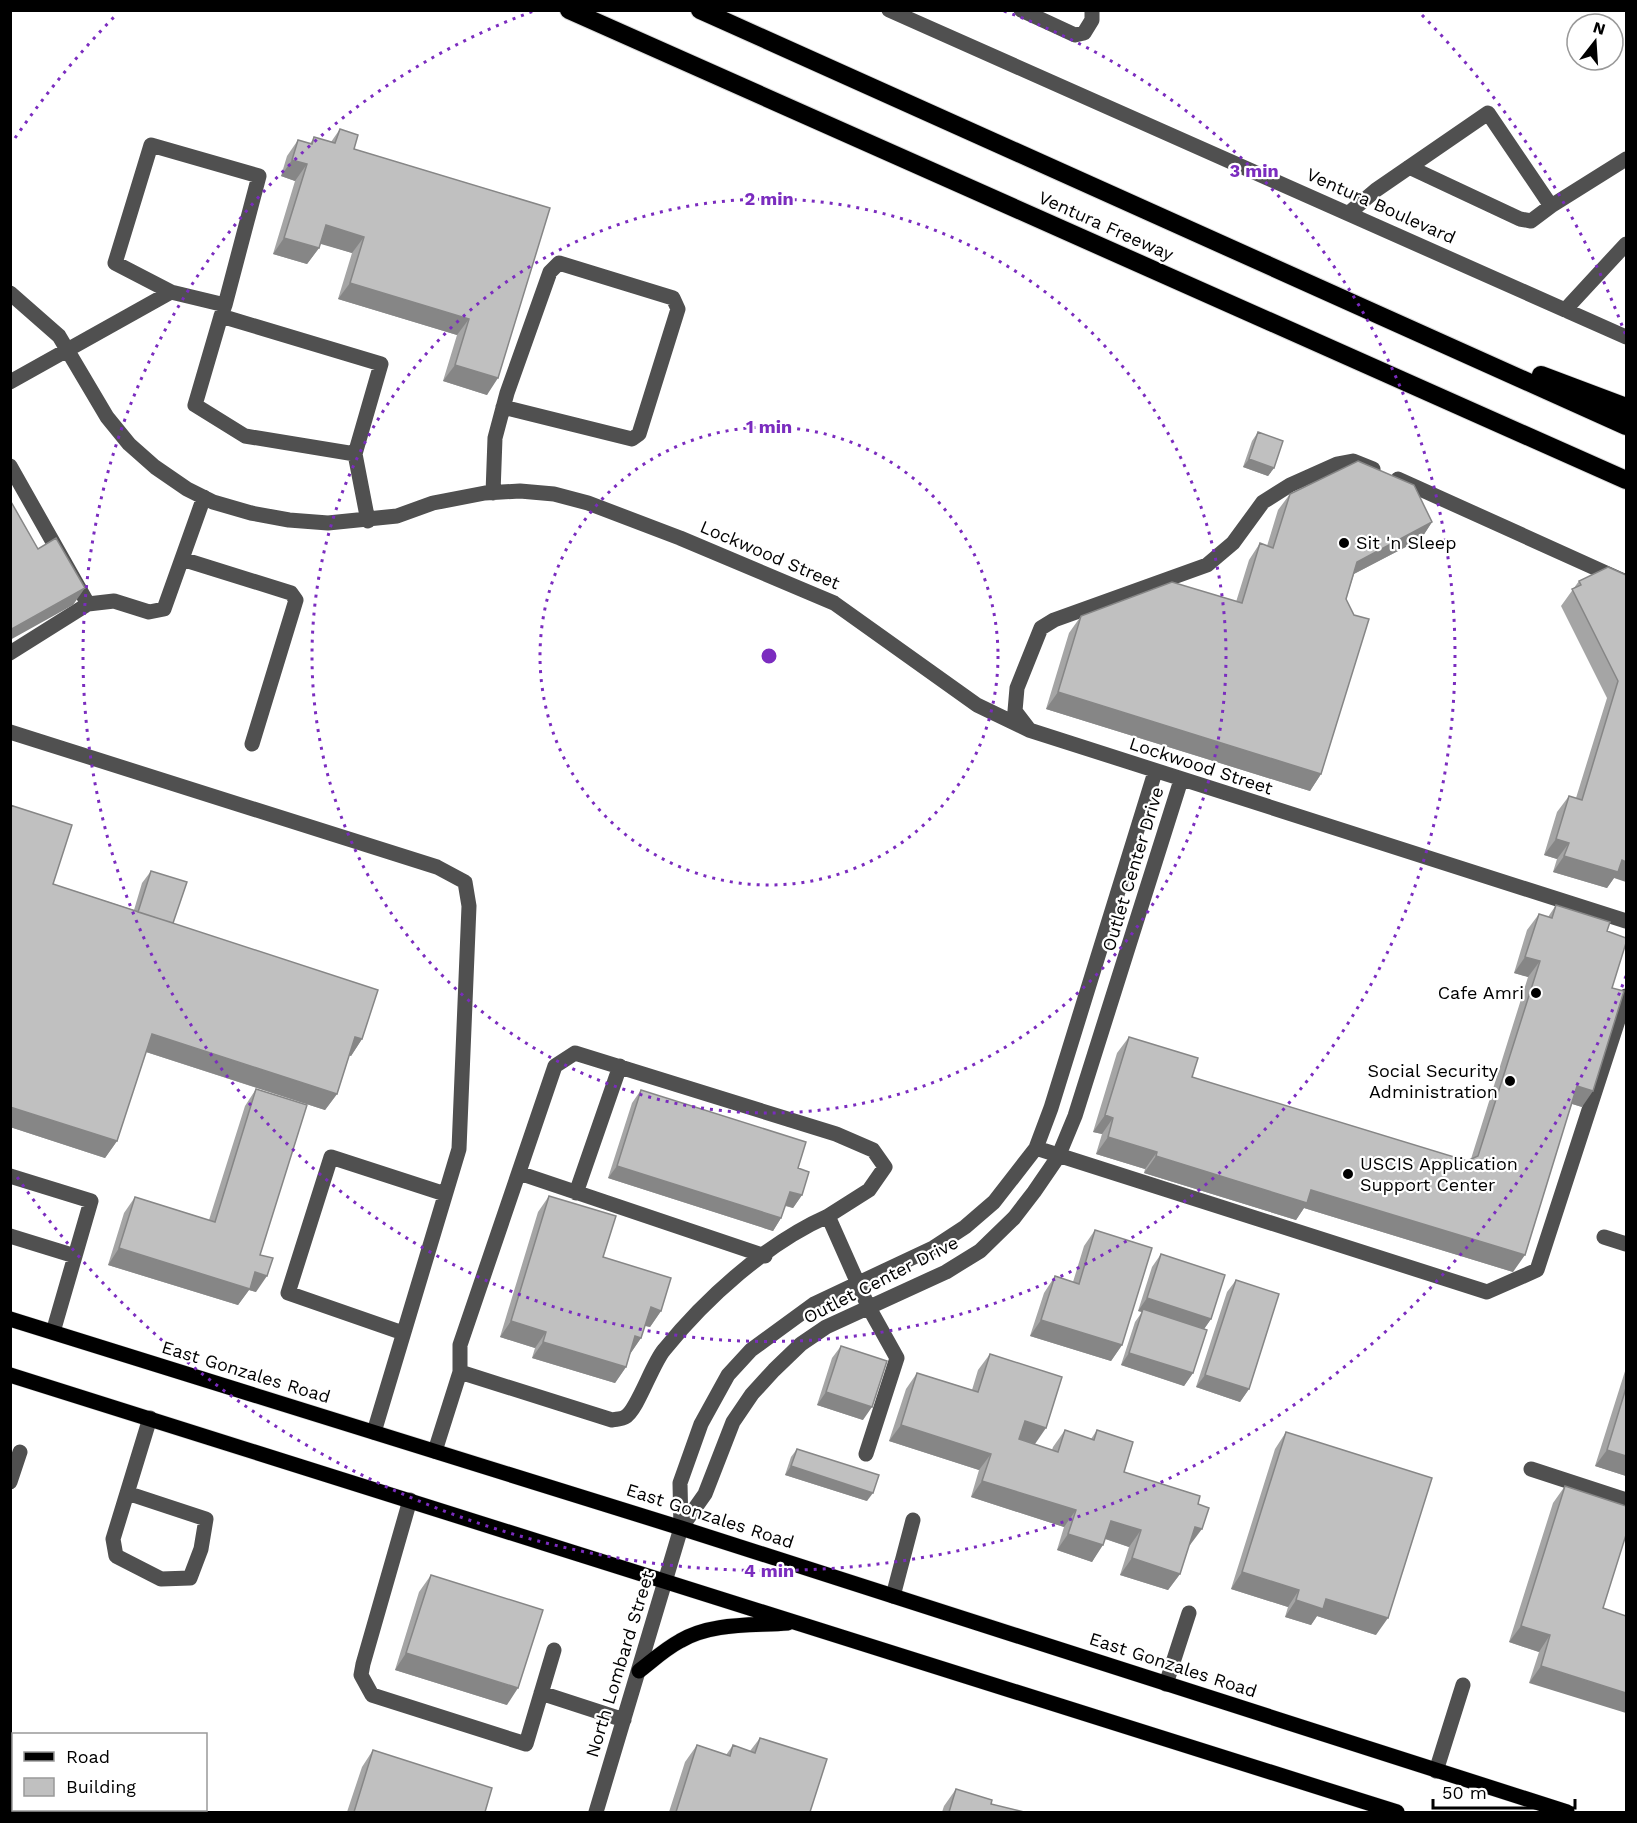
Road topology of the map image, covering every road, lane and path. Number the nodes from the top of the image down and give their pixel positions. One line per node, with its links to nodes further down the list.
1 (569, 10): 25 (highway, Ventura Freeway)
2 (700, 10): 16 (highway, Ventura Freeway)
3 (889, 10): 6 (street, Ventura Boulevard)
4 (1021, 10): 5 (street)
5 (1092, 10)
6 (915, 16): 10 (street, Ventura Boulevard)
7 (1626, 159): 9 (street)
8 (1408, 167): 9 (street); 9 (street); 10 (street)
9 (1551, 206)
10 (1349, 213): 15 (street, Ventura Boulevard)
11 (1626, 244): 15 (street)
12 (171, 292): 14 (street); 14 (street); 18 (street)
13 (10, 293): 18 (street, Lockwood Street)
14 (223, 310): 23 (street); 23 (street)
15 (1565, 310): 17 (street, Ventura Boulevard)
16 (1378, 315): 21 (highway); 22 (highway, Ventura Freeway)
17 (1626, 337)
18 (68, 348): 19 (street); 27 (street, Lockwood Street)
19 (10, 381)
20 (503, 407): 20 (street); 26 (street)
21 (1626, 407)
22 (1626, 426)
23 (355, 454): 28 (street)
24 (10, 466): 31 (street)
25 (1626, 480)
26 (494, 493): 28 (street, Lockwood Street); 33 (street, Lockwood Street)
27 (204, 497): 28 (street, Lockwood Street); 29 (street)
28 (368, 521)
29 (182, 559): 31 (street); 35 (street)
30 (1626, 582): 33 (street)
31 (88, 604): 32 (street)
32 (10, 653)
33 (1029, 730): 36 (street, Lockwood Street)
34 (10, 732): 46 (street)
35 (252, 744)
36 (1155, 772): 37 (street, Lockwood Street); 41 (street, Outlet Center Drive)
37 (1181, 780): 38 (street, Lockwood Street); 42 (street, Outlet Center Drive)
38 (1626, 921)
39 (1626, 996): 42 (street)
40 (620, 1066): 43 (street); 45 (street); 47 (street)
41 (1036, 1148): 42 (street); 53 (street, Outlet Center Drive)
42 (1058, 1156): 54 (street, Outlet Center Drive)
43 (519, 1173): 45 (street); 58 (street)
44 (10, 1176): 51 (street)
45 (576, 1193): 52 (street)
46 (445, 1194): 57 (street); 57 (street)
47 (828, 1216): 52 (street); 53 (street)
48 (10, 1236): 51 (street)
49 (1604, 1237): 50 (street)
50 (1626, 1244)
51 (75, 1256): 56 (street)
52 (765, 1256): 58 (street)
53 (860, 1284): 54 (street); 71 (street, Outlet Center Drive)
54 (868, 1306): 64 (street); 71 (street, Outlet Center Drive)
55 (10, 1319): 56 (main road, East Gonzales Road)
56 (53, 1332): 61 (main road, East Gonzales Road)
57 (403, 1333): 61 (street)
58 (460, 1372): 62 (street)
59 (10, 1375): 60 (main road)
60 (150, 1418): 67 (street); 68 (main road)
61 (374, 1432): 62 (main road, East Gonzales Road)
62 (435, 1451): 71 (main road, East Gonzales Road)
63 (20, 1452): 66 (street)
64 (866, 1454)
65 (1531, 1469): 69 (street)
66 (10, 1482)
67 (127, 1494): 67 (street)
68 (410, 1500): 72 (main road); 80 (street)
69 (1626, 1500)
70 (913, 1520): 73 (street)
71 (681, 1527): 72 (street, North Lombard Street); 73 (main road, East Gonzales Road)
72 (666, 1580): 75 (main road); 77 (street, North Lombard Street)
73 (893, 1596): 78 (main road, East Gonzales Road)
74 (1189, 1613): 78 (street)
75 (799, 1622): 77 (main road); 84 (main road)
76 (554, 1650): 80 (street)
77 (639, 1671): 81 (street, North Lombard Street)
78 (1166, 1684): 82 (main road, East Gonzales Road)
79 (1463, 1685): 82 (street)
80 (541, 1694): 81 (street)
81 (624, 1720): 83 (street, North Lombard Street)
82 (1436, 1771): 85 (main road, East Gonzales Road)
83 (596, 1812)
84 (1397, 1812)
85 (1567, 1812)

